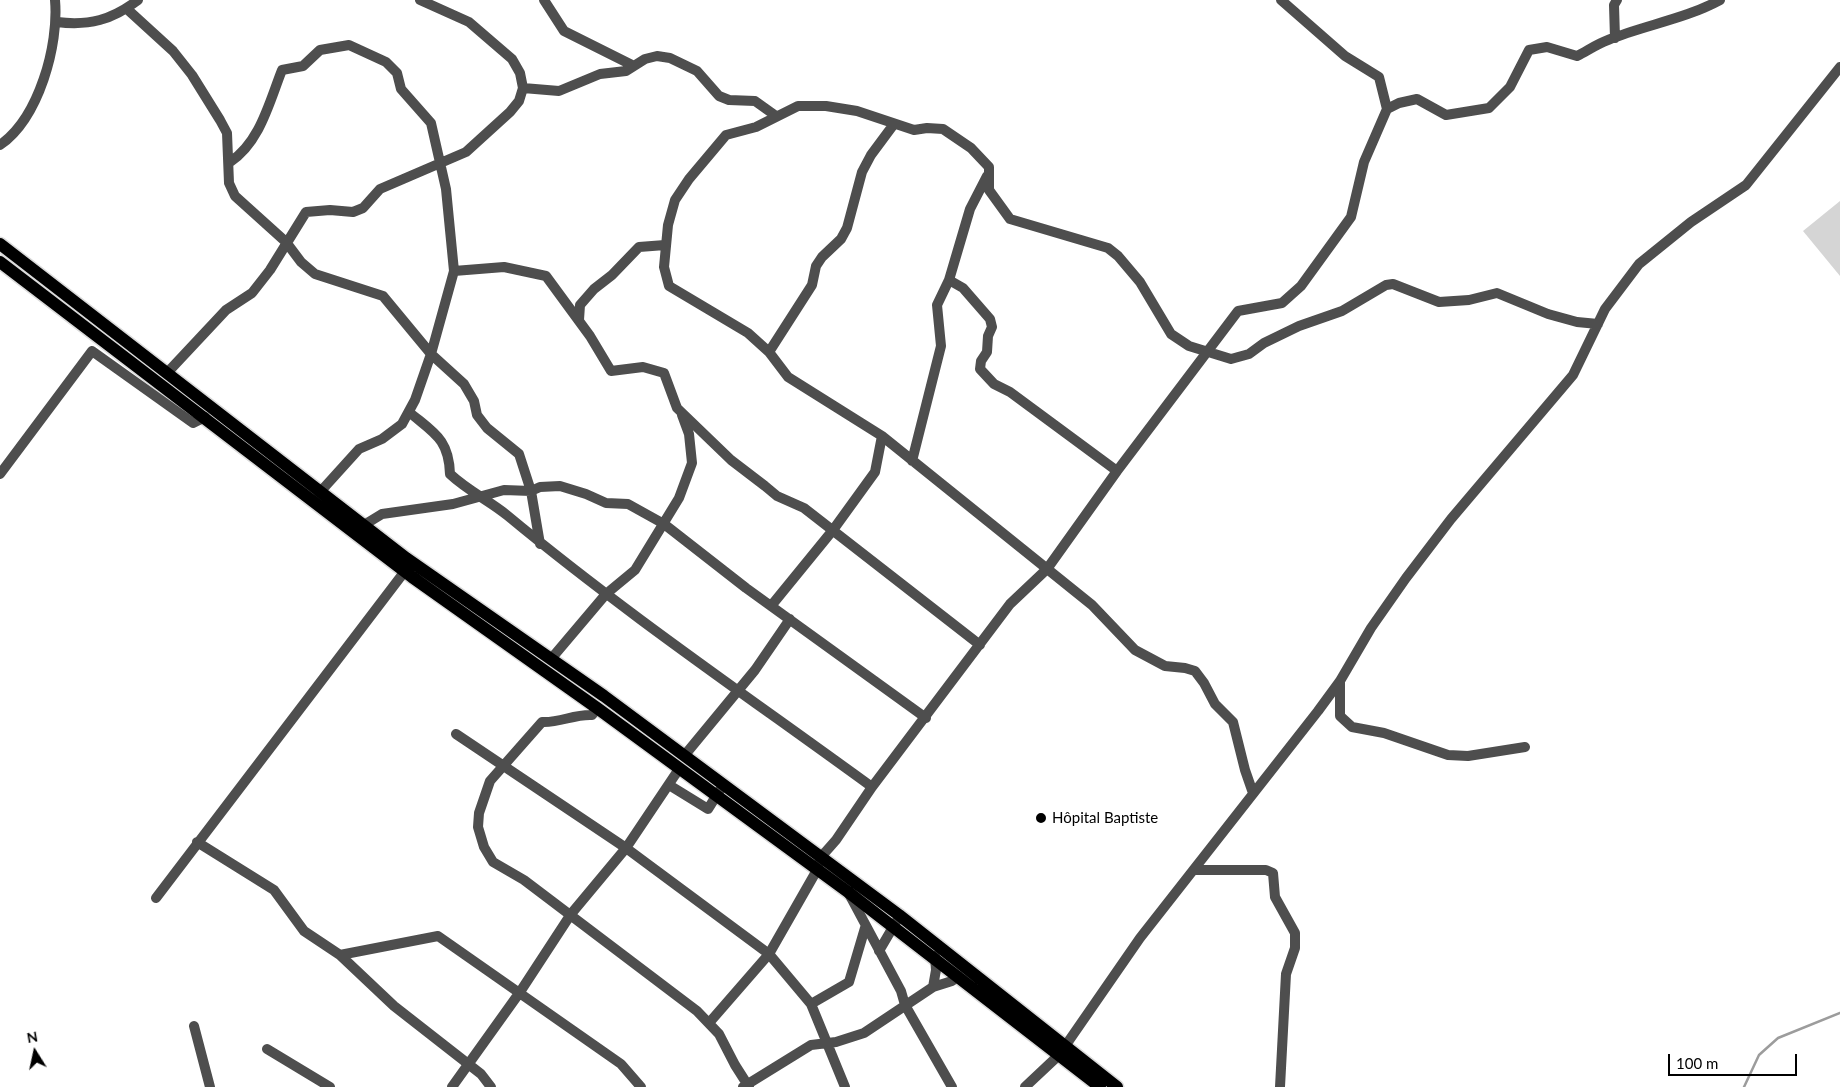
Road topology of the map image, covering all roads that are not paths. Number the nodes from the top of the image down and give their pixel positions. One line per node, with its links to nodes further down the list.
1 (55, 0): 9 (street)
2 (138, 0): 8 (street)
3 (420, 0): 13 (street)
4 (544, 0): 11 (street)
5 (1281, 0): 14 (street)
6 (1617, 0): 10 (street)
7 (1720, 0): 10 (street)
8 (127, 9): 9 (street); 18 (street)
9 (57, 22): 17 (street)
10 (1615, 38): 14 (street)
11 (634, 66): 13 (street); 15 (street)
12 (1840, 67): 28 (street)
13 (523, 88): 19 (street)
14 (1387, 109): 30 (street)
15 (776, 116): 16 (street); 23 (street)
16 (894, 124): 20 (street); 29 (street)
17 (0, 145)
18 (230, 162): 19 (street); 21 (street)
19 (440, 162): 21 (street); 25 (street)
20 (988, 174): 26 (street); 30 (street)
21 (286, 242): 31 (street); 32 (street)
22 (0, 244): 32 (main road)
23 (665, 245): 27 (street); 29 (street)
24 (0, 262): 35 (main road)
25 (454, 271): 27 (street); 31 (street)
26 (949, 280): 37 (street); 38 (street)
27 (578, 320): 34 (street)
28 (1598, 324): 30 (street); 54 (street)
29 (769, 352): 36 (street)
30 (1206, 353): 38 (street)
31 (432, 354): 33 (street); 40 (street)
32 (167, 373): 41 (main road)
33 (409, 412): 41 (street); 42 (street)
34 (681, 412): 43 (street); 45 (street)
35 (205, 417): 39 (street); 41 (main road)
36 (882, 436): 37 (street); 45 (street)
37 (912, 461): 47 (street)
38 (1117, 471): 47 (street)
39 (0, 474)
40 (531, 491): 42 (street); 43 (street); 46 (street)
41 (319, 497): 44 (main road)
42 (479, 498): 44 (street); 46 (street)
43 (664, 524): 49 (street); 50 (street)
44 (362, 530): 48 (main road); 53 (main road)
45 (834, 530): 50 (street); 52 (street)
46 (540, 544): 49 (street)
47 (1047, 569): 52 (street); 66 (street)
48 (404, 571): 56 (main road); 68 (street)
49 (606, 594): 53 (street); 55 (street)
50 (772, 606): 51 (street)
51 (790, 619): 55 (street); 57 (street)
52 (980, 645): 57 (street)
53 (551, 659): 60 (main road)
54 (1340, 681): 59 (street); 66 (street)
55 (739, 690): 60 (street); 65 (street)
56 (598, 708): 61 (street); 62 (main road)
57 (926, 718): 65 (street)
58 (456, 734): 61 (street)
59 (1525, 747)
60 (684, 756): 63 (main road)
61 (504, 766): 69 (street); 75 (street)
62 (679, 769): 64 (street); 67 (main road)
63 (722, 784): 67 (street); 70 (main road)
64 (669, 785): 67 (street); 69 (street)
65 (872, 787): 70 (street)
66 (1253, 793): 72 (street)
67 (718, 797): 71 (main road)
68 (197, 842): 74 (street); 82 (street)
69 (626, 848): 75 (street); 81 (street)
70 (821, 857): 71 (street); 76 (main road)
71 (817, 870): 73 (main road); 81 (street)
72 (1194, 870): 93 (street); 106 (street)
73 (848, 892): 77 (main road); 78 (street)
74 (156, 898)
75 (571, 914): 86 (street); 89 (street)
76 (899, 915): 77 (street); 79 (main road)
77 (894, 927): 80 (street); 83 (main road)
78 (865, 928): 80 (street); 87 (street)
79 (934, 944): 83 (street); 93 (main road)
80 (879, 951): 88 (street)
81 (769, 954): 87 (street); 89 (street)
82 (340, 956): 86 (street); 94 (street)
83 (936, 961): 84 (main road); 85 (street)
84 (958, 976): 85 (street); 93 (main road)
85 (933, 987): 88 (street)
86 (520, 992): 94 (street); 100 (street)
87 (812, 1004): 91 (street)
88 (905, 1005): 91 (street); 102 (street)
89 (709, 1023): 95 (street)
90 (194, 1026): 96 (street)
91 (828, 1043): 95 (street); 101 (street)
92 (267, 1049): 97 (street)
93 (1061, 1050): 103 (street); 104 (main road); 105 (main road)
94 (468, 1063): 98 (street); 99 (street)
95 (747, 1086)
96 (210, 1087)
97 (330, 1087)
98 (452, 1087)
99 (491, 1087)
100 (641, 1087)
101 (844, 1087)
102 (952, 1087)
103 (1025, 1087)
104 (1100, 1087)
105 (1116, 1087)
106 (1280, 1087)

